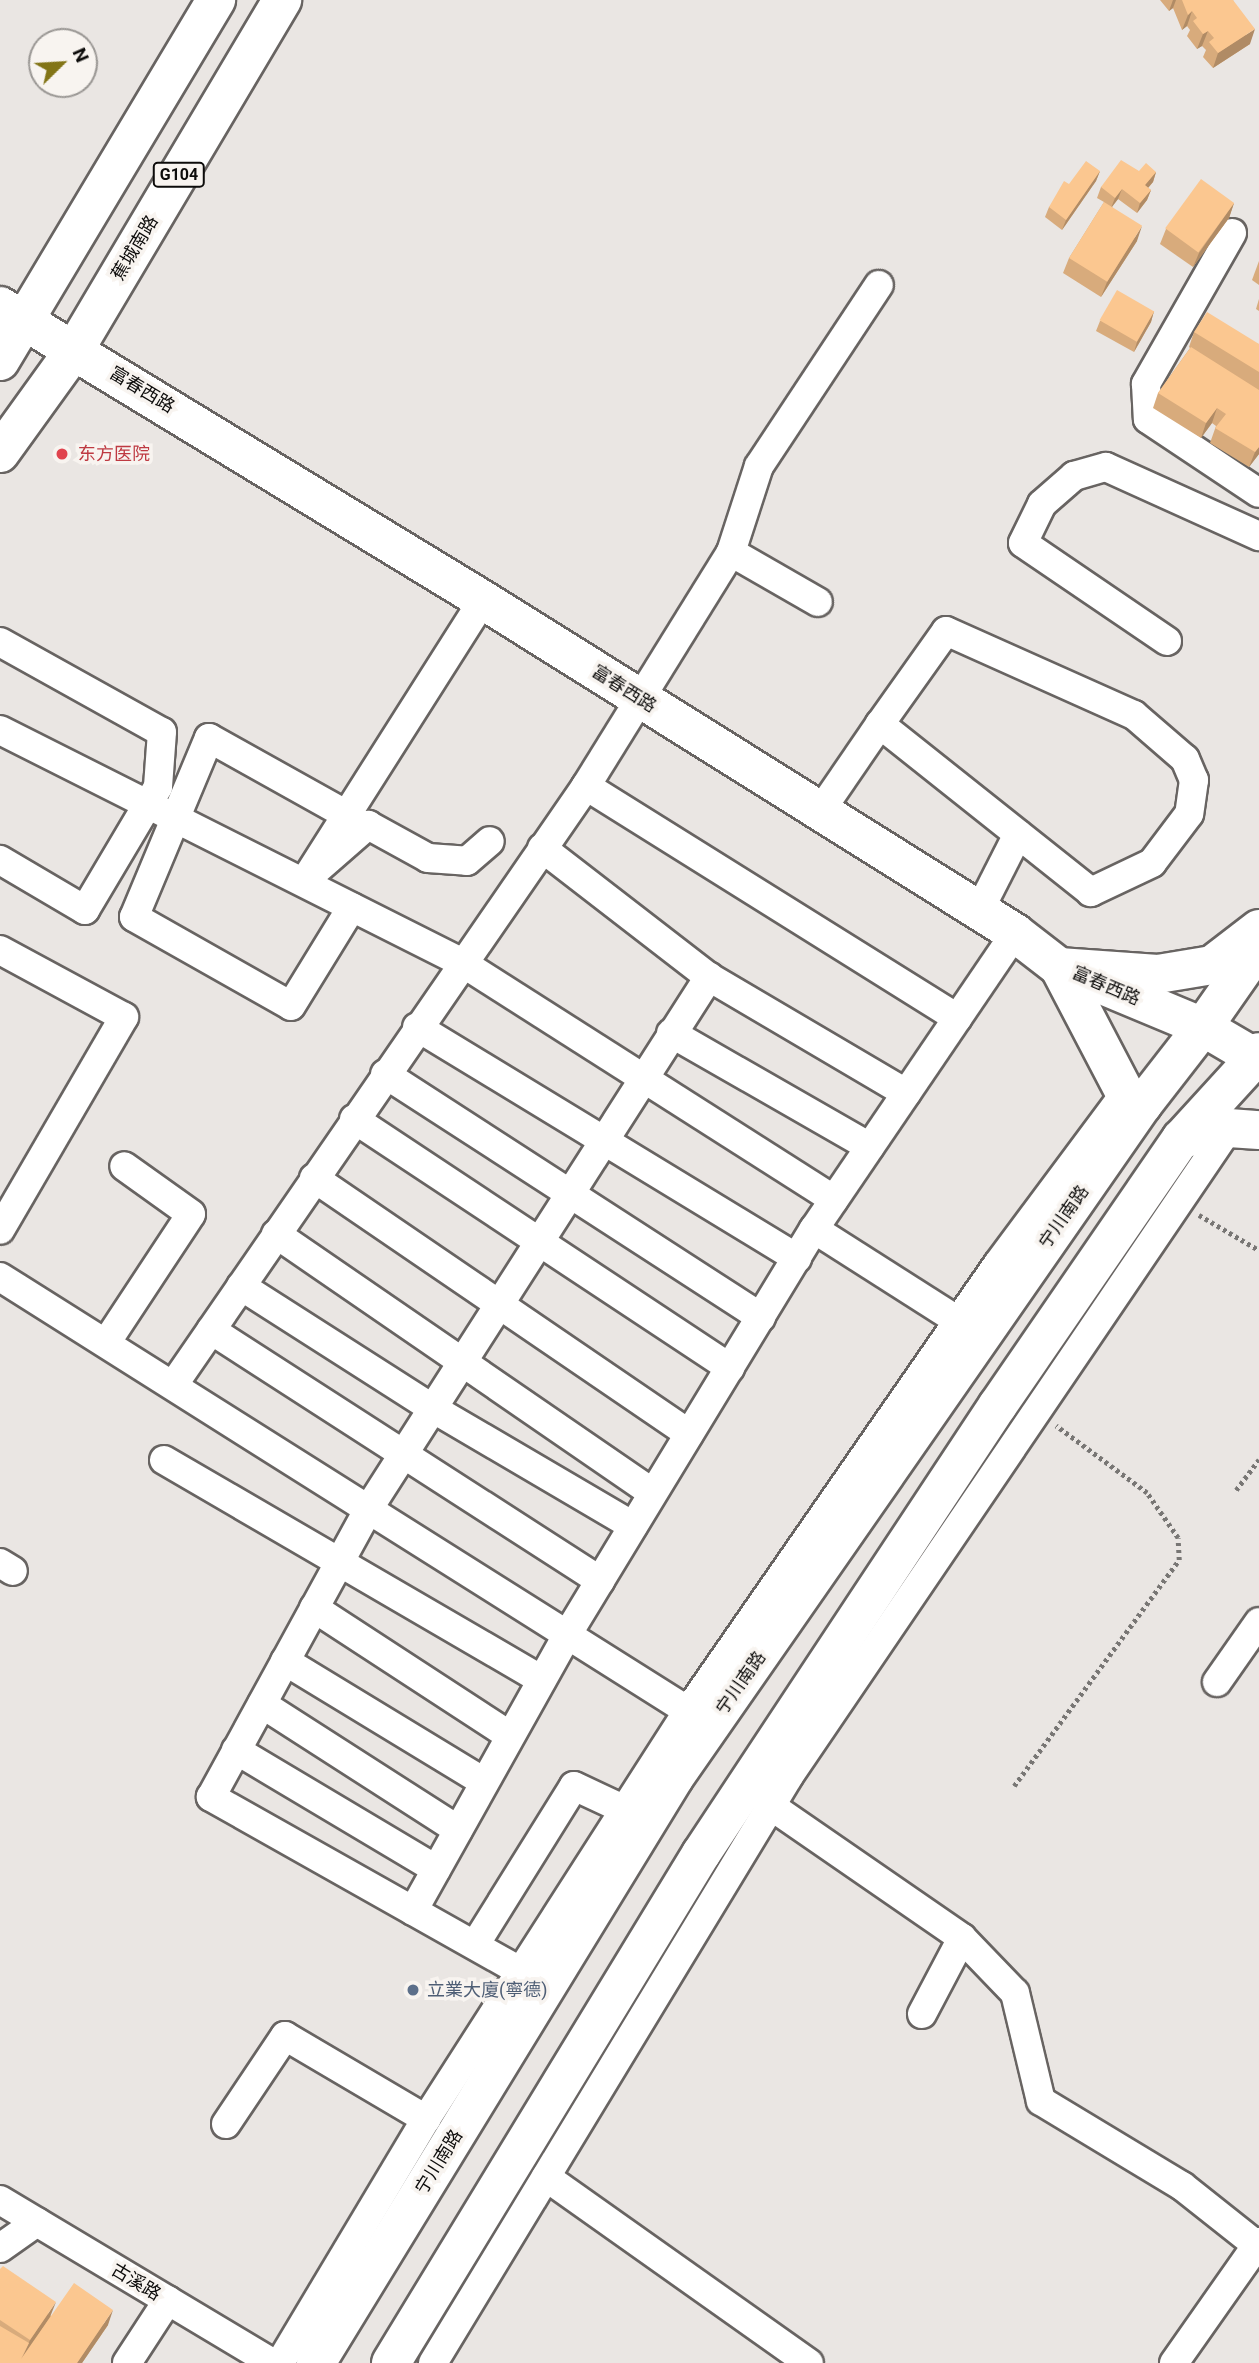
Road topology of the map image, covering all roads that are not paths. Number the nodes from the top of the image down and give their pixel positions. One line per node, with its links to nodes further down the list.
1 (216, 0): 5 (main road)
2 (282, 0): 6 (main road, 蕉城南路 / G104)
3 (1233, 233): 9 (street)
4 (879, 285): 11 (street)
5 (13, 314): 6 (main road, 富春西路); 7 (main road)
6 (75, 349): 8 (main road, 蕉城南路 / G104); 12 (main road, 富春西路)
7 (0, 361)
8 (0, 453)
9 (1259, 493)
10 (1259, 536): 14 (street)
11 (731, 552): 13 (street); 16 (street)
12 (483, 600): 16 (main road, 富春西路); 22 (street)
13 (818, 602)
14 (1167, 640)
15 (0, 642): 20 (street)
16 (640, 700): 19 (street); 21 (main road, 富春西路)
17 (880, 724): 21 (street); 24 (street); 24 (street)
18 (0, 730): 20 (street)
19 (586, 786): 26 (street); 38 (street)
20 (146, 803): 23 (street); 27 (street)
21 (819, 813): 30 (main road, 富春西路)
22 (347, 815): 23 (street); 28 (street)
23 (174, 817): 28 (street); 29 (street)
24 (1018, 834): 30 (street)
25 (490, 841): 28 (street)
26 (542, 848): 35 (street); 37 (street)
27 (0, 860)
28 (305, 880): 29 (street)
29 (352, 907): 35 (street)
30 (979, 911): 32 (main road, 富春西路)
31 (1259, 929): 36 (main road)
32 (1015, 933): 36 (main road, 富春西路); 38 (street)
33 (1259, 947): 40 (main road, 宁川南路)
34 (0, 950): 56 (street)
35 (461, 962): 39 (street); 44 (street)
36 (1059, 967): 40 (main road, 富春西路); 46 (main road)
37 (709, 977): 41 (street); 45 (street)
38 (957, 1018): 45 (street)
39 (417, 1027): 43 (street); 49 (street)
40 (1203, 1027): 42 (main road, 富春西路); 46 (main road, 宁川南路)
41 (671, 1033): 44 (street); 51 (street)
42 (1257, 1057): 50 (main road)
43 (385, 1074): 47 (street); 54 (street)
44 (642, 1076): 49 (street); 55 (street)
45 (906, 1093): 51 (street)
46 (1134, 1098): 65 (street); 111 (main road, 宁川南路)
47 (354, 1119): 53 (street); 59 (street)
48 (1244, 1129): 50 (main road); 91 (street)
49 (603, 1138): 54 (street); 60 (street)
50 (1181, 1139): 112 (main road)
51 (870, 1147): 55 (street)
52 (124, 1166): 67 (street)
53 (314, 1178): 58 (street); 63 (street)
54 (569, 1192): 59 (street); 64 (street)
55 (834, 1200): 57 (street)
56 (0, 1230)
57 (814, 1230): 60 (street); 65 (street)
58 (276, 1234): 62 (street); 68 (street)
59 (538, 1241): 63 (street); 69 (street)
60 (797, 1258): 64 (street)
61 (0, 1278): 67 (street)
62 (240, 1286): 66 (street); 71 (street)
63 (498, 1304): 68 (street); 72 (street)
64 (761, 1317): 69 (street)
65 (960, 1322): 87 (street)
66 (211, 1329): 70 (street); 73 (street)
67 (106, 1343): 70 (street)
68 (463, 1360): 71 (street); 75 (street)
69 (730, 1368): 72 (street)
70 (174, 1384): 76 (street)
71 (432, 1408): 73 (street); 77 (street)
72 (689, 1434): 75 (street)
73 (404, 1453): 76 (street); 79 (street)
74 (164, 1460): 78 (street)
75 (653, 1493): 77 (street)
76 (369, 1508): 78 (street); 82 (street)
77 (633, 1526): 79 (street)
78 (340, 1562): 80 (street); 84 (street)
79 (600, 1581): 82 (street)
80 (314, 1608): 83 (street); 88 (street)
81 (1259, 1622): 85 (street)
82 (567, 1635): 84 (street); 87 (street)
83 (285, 1661): 86 (street); 90 (street)
84 (542, 1680): 88 (street)
85 (1217, 1682)
86 (262, 1704): 89 (street); 93 (street)
87 (688, 1711): 92 (street)
88 (510, 1735): 90 (street)
89 (236, 1750): 94 (street); 95 (street)
90 (484, 1782): 93 (street)
91 (771, 1806): 96 (street); 102 (street)
92 (623, 1809): 97 (street); 98 (street)
93 (458, 1830): 94 (street)
94 (436, 1869): 95 (street)
95 (413, 1911): 97 (street)
96 (962, 1938): 99 (street); 105 (street)
97 (475, 1945): 98 (street)
98 (520, 1971): 100 (street)
99 (922, 2014)
100 (426, 2119): 101 (street); 110 (street)
101 (226, 2124)
102 (546, 2177): 113 (street); 114 (street)
103 (0, 2200): 104 (street, 古溪路)
104 (37, 2222): 106 (street); 107 (street, 古溪路)
105 (1258, 2245): 115 (street)
106 (0, 2248)
107 (168, 2301): 108 (street); 109 (street, 古溪路)
108 (127, 2363)
109 (272, 2363)
110 (280, 2363)
111 (316, 2363)
112 (391, 2363)
113 (433, 2363)
114 (809, 2363)
115 (1174, 2363)

